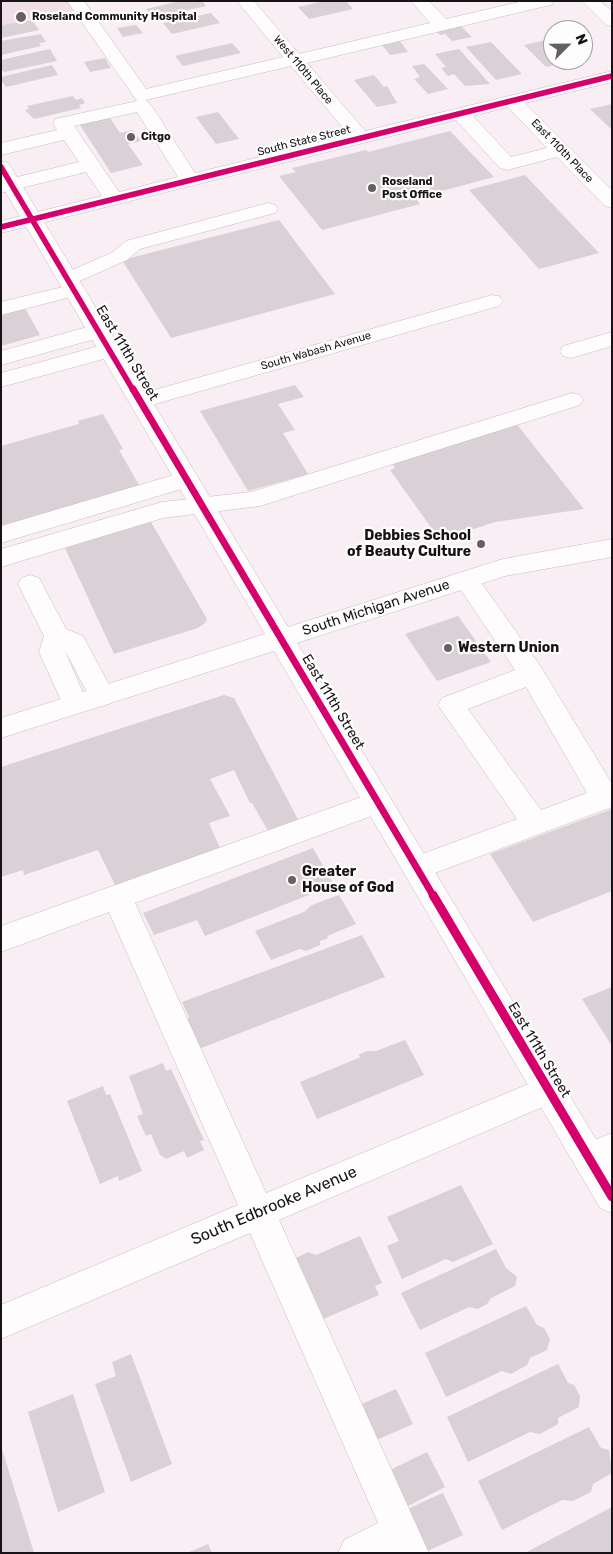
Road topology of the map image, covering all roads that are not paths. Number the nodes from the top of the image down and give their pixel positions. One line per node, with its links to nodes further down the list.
1 (75, 1): 8 (street)
2 (246, 1): 8 (street, West 110th Place)
3 (419, 1): 7 (street)
4 (546, 1): 7 (street)
5 (590, 1): 6 (street)
6 (612, 21)
7 (442, 25): 8 (street)
8 (295, 60): 13 (street, West 110th Place)
9 (612, 76): 10 (street, South State Street)
10 (512, 101): 11 (street, South State Street); 15 (street, East 110th Place)
11 (461, 114): 13 (street, South State Street); 15 (street)
12 (69, 133): 14 (street); 16 (street); 18 (street)
13 (361, 138): 18 (street, South State Street)
14 (1, 149)
15 (561, 150): 21 (street, East 110th Place)
16 (91, 166): 19 (street); 20 (street)
17 (1, 167): 19 (street, East 111th Street)
18 (190, 180): 20 (street, South State Street)
19 (7, 186): 23 (street, East 111th Street)
20 (114, 199): 23 (street, South State Street)
21 (612, 202)
22 (268, 209): 25 (street)
23 (33, 219): 24 (street, South State Street); 25 (street, East 111th Street)
24 (1, 227)
25 (71, 285): 27 (street); 29 (street, East 111th Street)
26 (492, 301): 34 (street, South Wabash Avenue)
27 (1, 309)
28 (612, 339): 30 (street)
29 (104, 340): 31 (street); 32 (street); 34 (street, East 111th Street)
30 (571, 351)
31 (1, 358)
32 (1, 380)
33 (572, 400): 36 (street)
34 (141, 401): 35 (street, East 111th Street)
35 (187, 479): 36 (street, East 111th Street); 37 (street)
36 (202, 506): 39 (street); 43 (street, East 111th Street)
37 (1, 535)
38 (612, 548): 40 (street, South Michigan Avenue)
39 (1, 558)
40 (466, 580): 43 (street, South Michigan Avenue); 44 (street)
41 (30, 584): 42 (street)
42 (57, 636): 45 (street); 46 (street)
43 (281, 638): 45 (street, South Michigan Avenue); 49 (street, East 111th Street)
44 (532, 674): 48 (street); 50 (street)
45 (102, 696): 46 (street, South Michigan Avenue)
46 (75, 704): 47 (street, South Michigan Avenue)
47 (1, 728)
48 (608, 797): 50 (street)
49 (378, 802): 51 (street, East 111th Street); 52 (street)
50 (536, 824): 51 (street)
51 (416, 868): 54 (street, East 111th Street)
52 (118, 896): 53 (street); 57 (street)
53 (1, 939)
54 (548, 1090): 55 (street, East 111th Street); 57 (street, South Edbrooke Avenue)
55 (600, 1153): 56 (street, East 111th Street)
56 (612, 1197)
57 (258, 1212): 58 (street, South Edbrooke Avenue); 59 (street)
58 (1, 1322)
59 (406, 1542): 60 (street)
60 (357, 1553)

